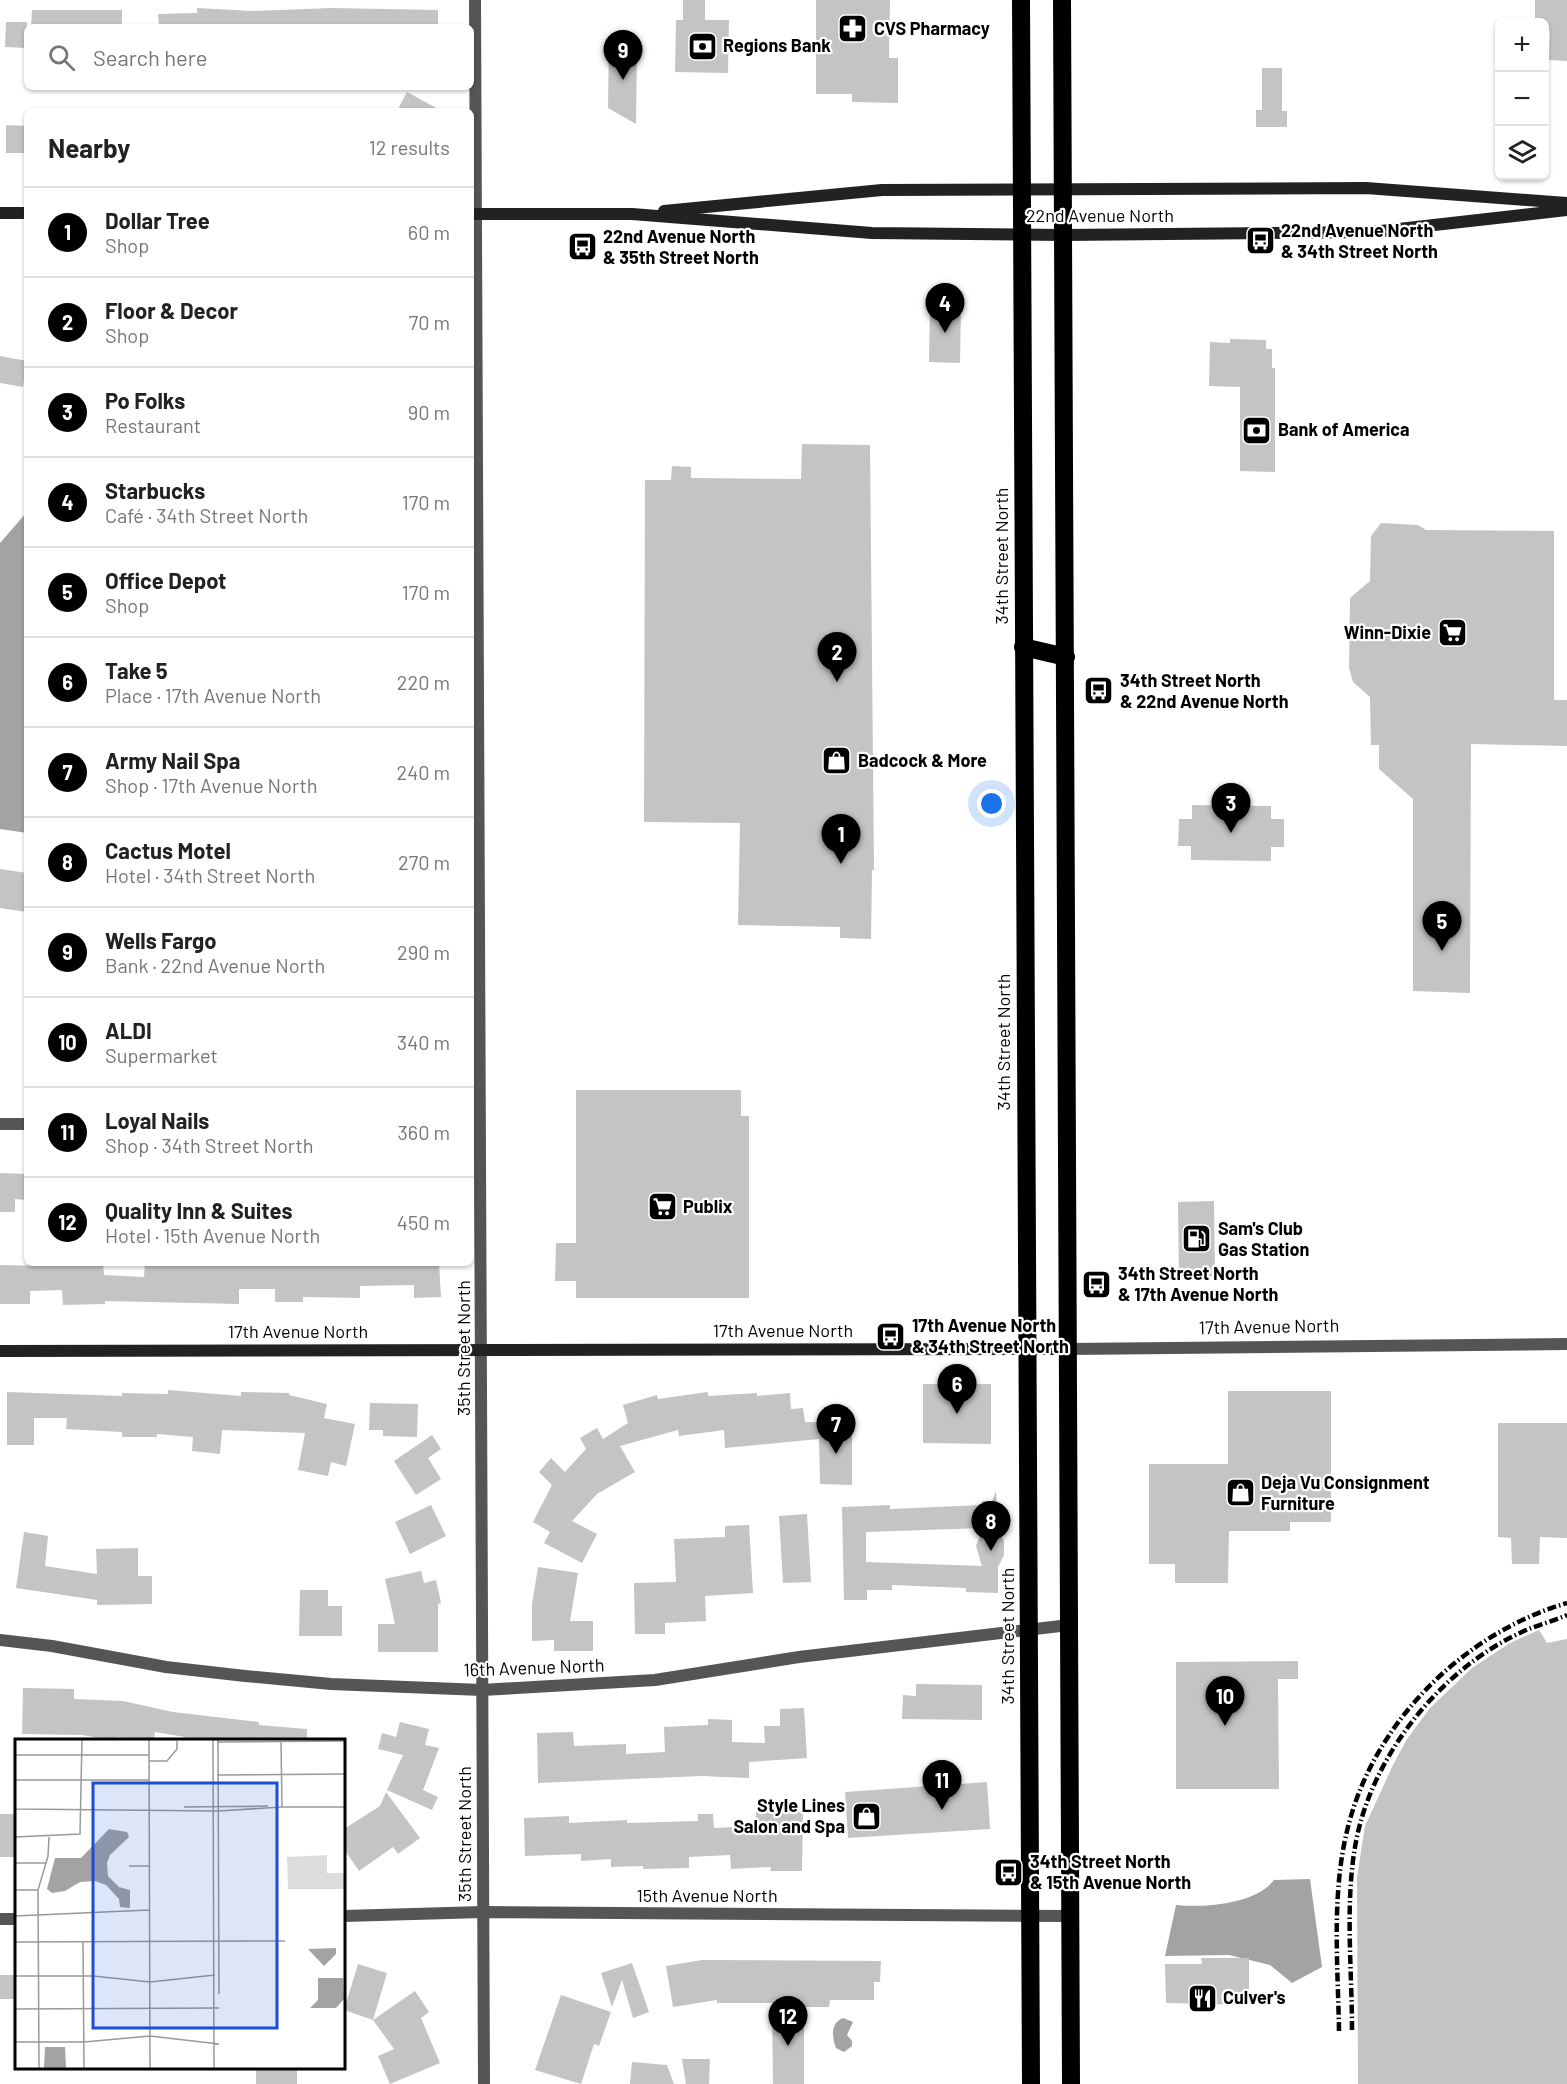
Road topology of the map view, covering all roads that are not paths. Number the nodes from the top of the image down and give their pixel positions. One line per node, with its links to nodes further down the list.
1 (476, 0): 4 (street, 35th Street North)
2 (1021, 0): 5 (highway, 34th Street North)
3 (1062, 0): 6 (highway)
4 (474, 143)
5 (1020, 190): 6 (main road, 22nd Avenue North); 12 (main road, 22nd Avenue North); 13 (highway, 34th Street North)
6 (1063, 190): 7 (main road, 22nd Avenue North); 14 (highway)
7 (1567, 203)
8 (1567, 210): 14 (main road, 22nd Avenue North)
9 (0, 213): 10 (main road)
10 (24, 213)
11 (474, 214): 12 (main road, 22nd Avenue North)
12 (632, 214): 13 (main road, 22nd Avenue North)
13 (1021, 235): 14 (main road, 22nd Avenue North); 15 (highway, 34th Street North)
14 (1064, 235): 16 (highway)
15 (1023, 647): 16 (highway); 22 (highway, 34th Street North)
16 (1066, 657): 23 (highway)
17 (474, 705): 18 (street, 35th Street North)
18 (475, 1082): 24 (street, 35th Street North)
19 (0, 1124): 20 (street)
20 (24, 1124)
21 (1567, 1344): 23 (street, 17th Avenue North)
22 (1027, 1349): 23 (main road, 17th Avenue North); 24 (main road, 17th Avenue North); 27 (highway, 34th Street North)
23 (1069, 1349): 26 (highway)
24 (482, 1350): 25 (main road, 17th Avenue North); 29 (street, 35th Street North)
25 (0, 1351)
26 (1069, 1625): 27 (street, 16th Avenue North); 32 (highway)
27 (1029, 1630): 29 (street, 16th Avenue North); 33 (highway, 34th Street North)
28 (0, 1640): 29 (street, 16th Avenue North)
29 (482, 1690): 30 (street, 35th Street North)
30 (483, 1912): 31 (street, 15th Avenue North); 33 (street, 15th Avenue North); 34 (street, 35th Street North)
31 (345, 1916)
32 (1070, 1916): 33 (street, 15th Avenue North); 36 (highway)
33 (1030, 1917): 35 (highway, 34th Street North)
34 (484, 2084)
35 (1031, 2084)
36 (1071, 2084)

